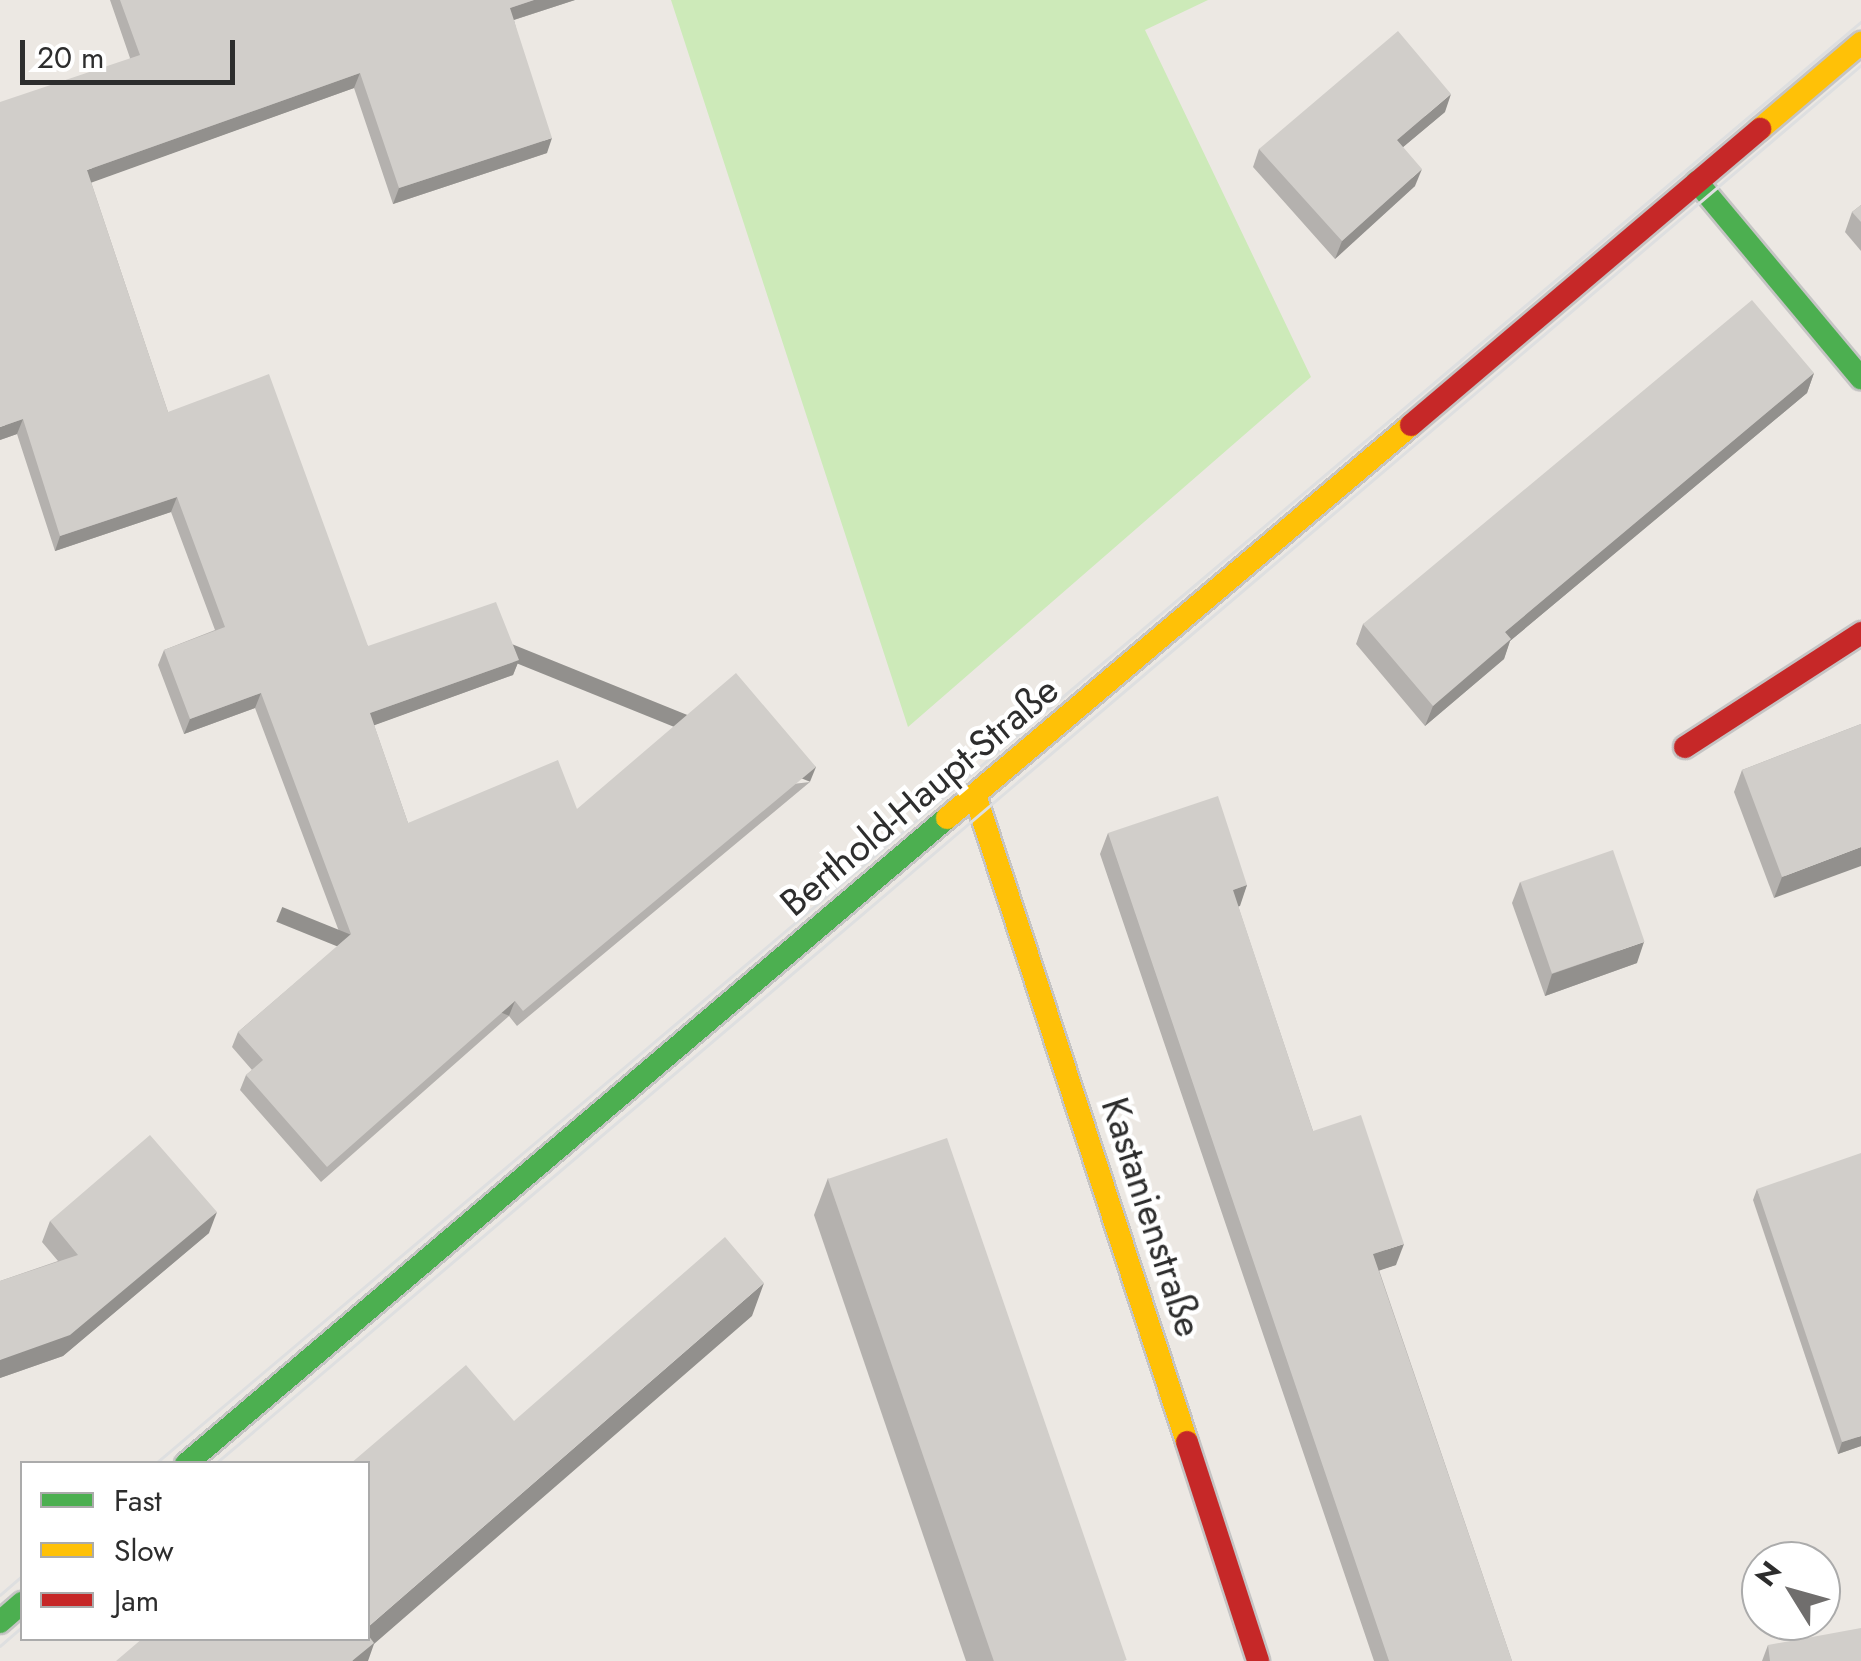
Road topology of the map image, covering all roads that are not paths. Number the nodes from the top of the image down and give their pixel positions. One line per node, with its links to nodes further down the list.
1 (1861, 43): 2 (street, Berthold-Haupt-Straße)
2 (1696, 182): 3 (street); 6 (street, Berthold-Haupt-Straße)
3 (1861, 378)
4 (1861, 633): 5 (street)
5 (1686, 747)
6 (975, 795): 7 (street, Berthold-Haupt-Straße); 10 (street, Kastanienstraße)
7 (190, 1461)
8 (20, 1605): 9 (street)
9 (0, 1622)
10 (1258, 1661)

